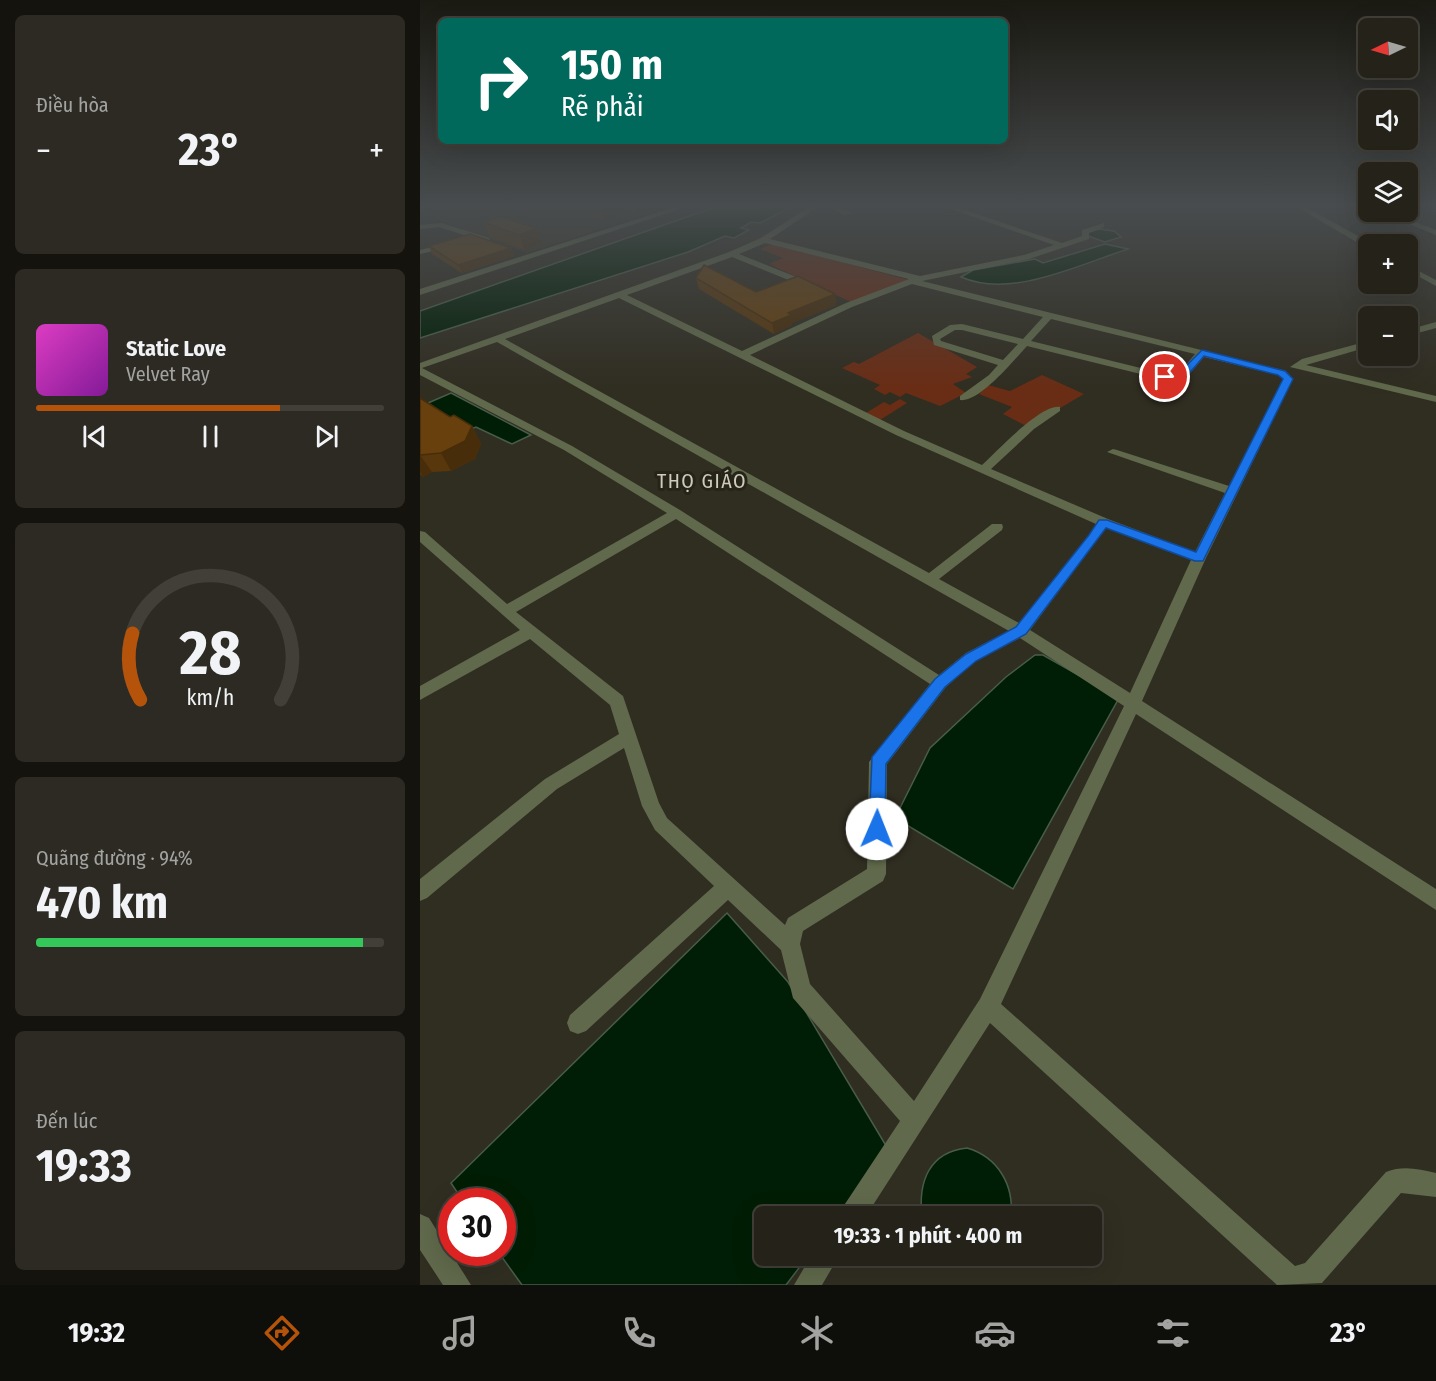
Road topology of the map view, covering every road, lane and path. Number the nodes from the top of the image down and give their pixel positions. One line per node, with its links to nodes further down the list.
1 (495, 267): 10 (street)
2 (697, 267): 11 (street)
3 (763, 267): 9 (street)
4 (866, 267): 7 (street)
5 (978, 267): 7 (street)
6 (1418, 273): 8 (street)
7 (916, 280): 12 (street); 19 (street)
8 (1436, 283)
9 (821, 291)
10 (420, 292)
11 (621, 295): 15 (street); 19 (street)
12 (1048, 317): 16 (street); 18 (street)
13 (1436, 325): 14 (street)
14 (1418, 330)
15 (499, 339): 21 (street); 36 (street)
16 (1023, 343): 18 (street); 20 (street); 20 (street)
17 (1358, 347): 22 (street)
18 (1202, 353): 24 (street)
19 (742, 355): 29 (street)
20 (1004, 364): 25 (street)
21 (420, 366)
22 (1297, 366): 24 (street); 26 (street)
23 (420, 371): 31 (street)
24 (1287, 376): 30 (street)
25 (964, 398)
26 (1436, 399)
27 (1056, 408): 29 (street)
28 (1113, 452): 30 (street)
29 (983, 470): 32 (street)
30 (1233, 492): 35 (street)
31 (676, 513): 37 (street); 40 (street)
32 (1103, 522): 35 (street); 39 (street)
33 (997, 527): 36 (street)
34 (420, 535): 37 (street)
35 (1199, 558): 42 (street)
36 (929, 580): 39 (street)
37 (506, 611): 38 (street)
38 (531, 631): 41 (street); 43 (street)
39 (1021, 631): 40 (street); 42 (street)
40 (940, 683): 47 (street)
41 (420, 694)
42 (1133, 703): 46 (street); 48 (street)
43 (628, 737): 44 (street); 45 (street)
44 (728, 887): 47 (street); 49 (street)
45 (420, 891)
46 (1436, 900)
47 (790, 944): 50 (street)
48 (988, 1007): 50 (street); 51 (street)
49 (578, 1023)
50 (916, 1121): 52 (street)
51 (1436, 1185)
52 (859, 1206)
53 (420, 1227): 55 (street)
54 (819, 1266): 56 (street)
55 (458, 1285)
56 (807, 1285)

